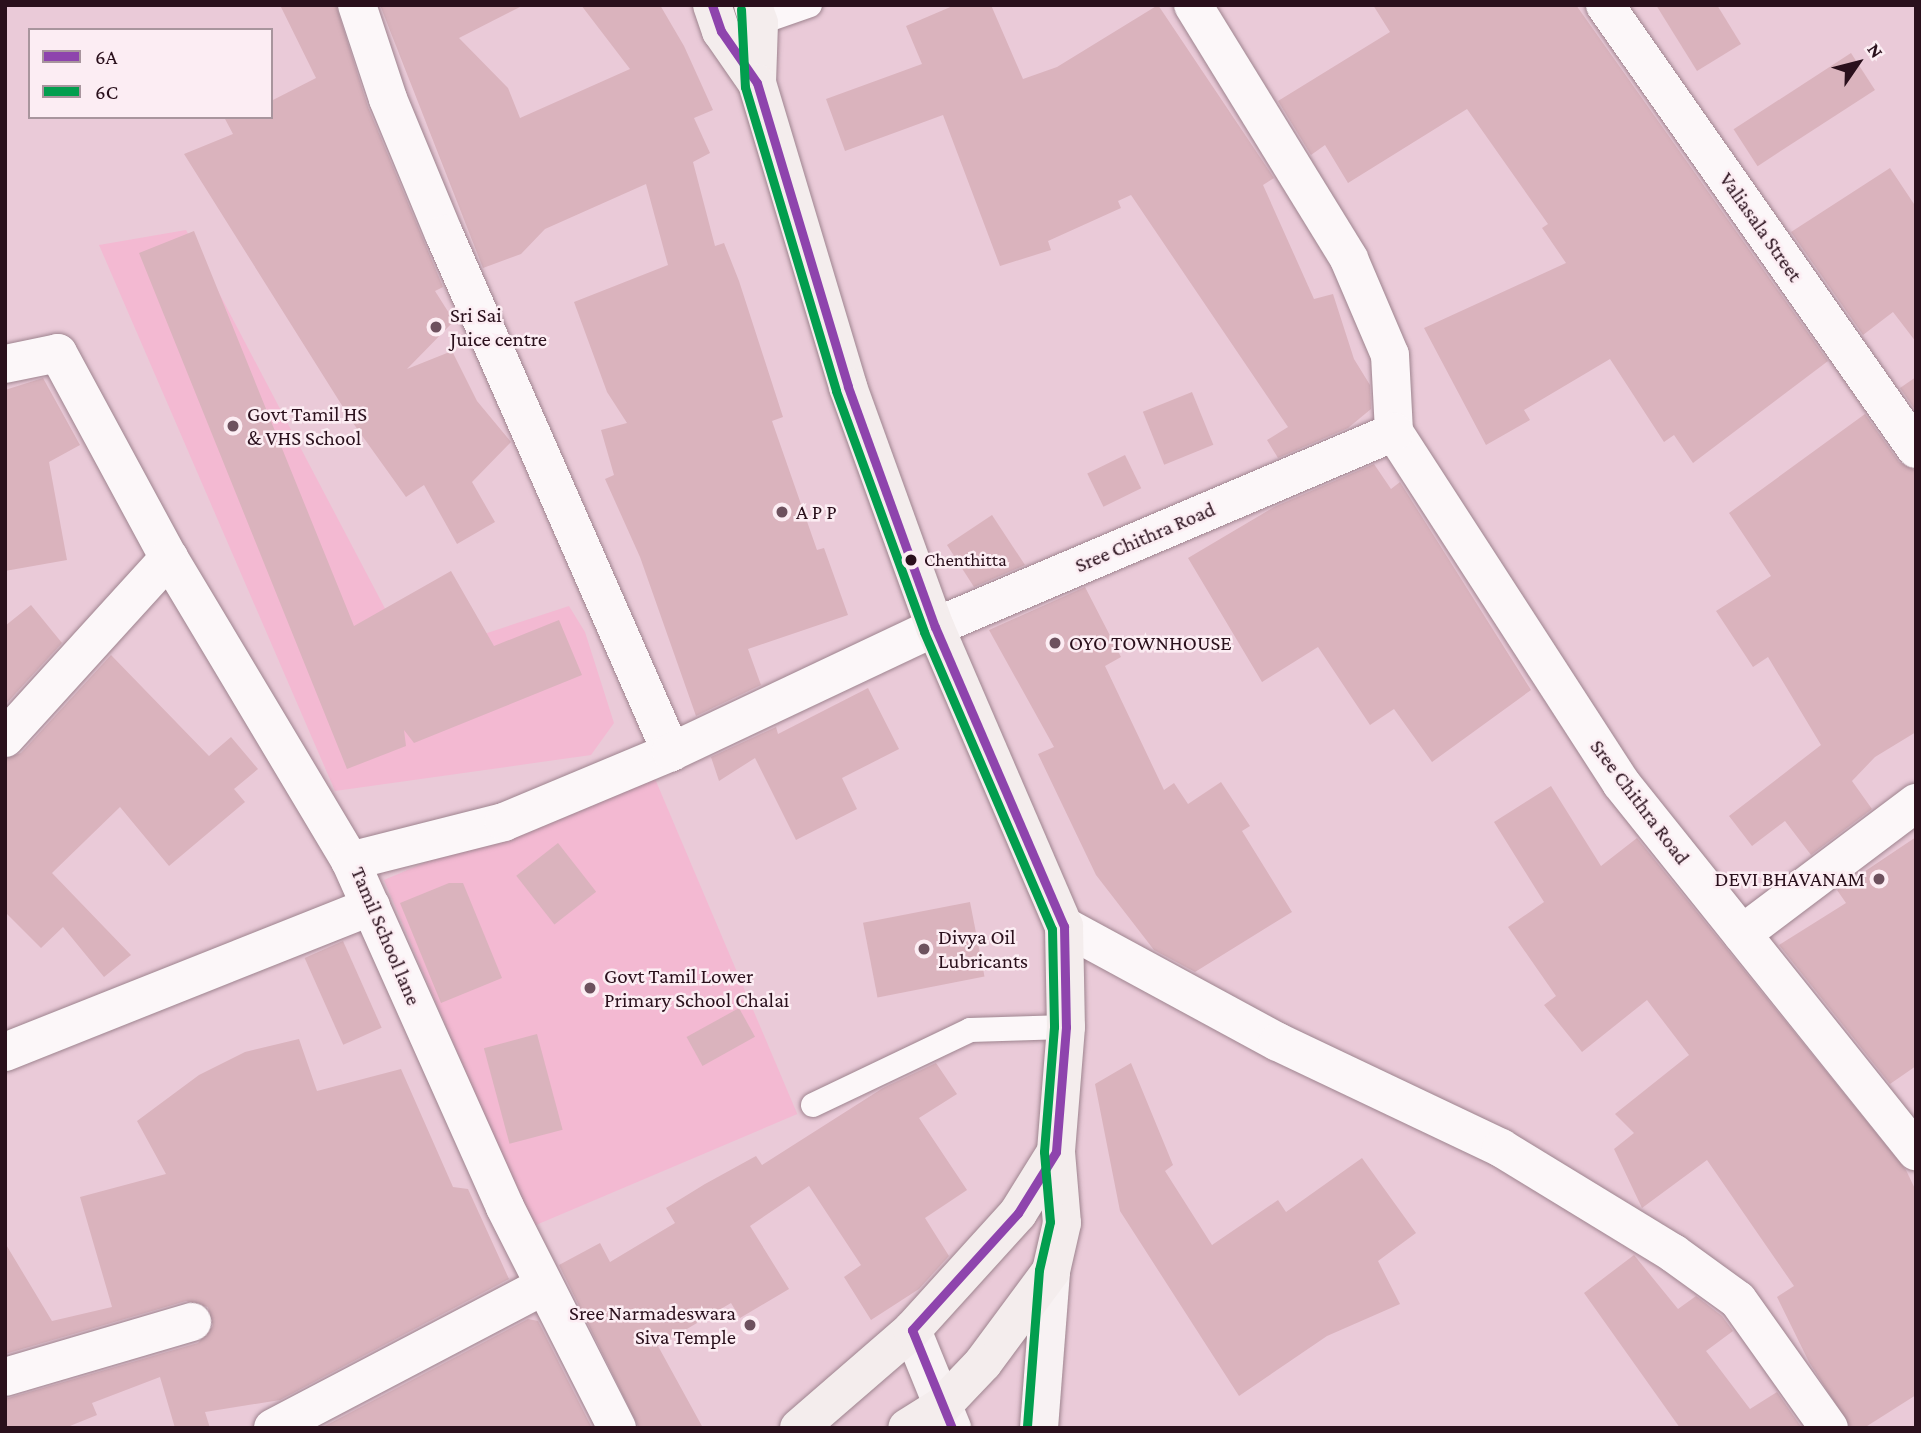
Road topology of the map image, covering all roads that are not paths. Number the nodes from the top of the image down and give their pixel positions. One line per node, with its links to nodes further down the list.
1 (358, 5): 14 (street)
2 (712, 5): 7 (main road)
3 (810, 5): 6 (lane)
4 (1193, 5): 9 (street, Sree Chithra Road)
5 (1605, 5): 10 (street, Valiasala Street)
6 (756, 14): 7 (main road)
7 (757, 83): 12 (main road)
8 (5, 364): 11 (street)
9 (1394, 432): 12 (street, Sree Chithra Road); 19 (street, Sree Chithra Road)
10 (1916, 449)
11 (169, 558): 13 (street); 16 (street)
12 (935, 626): 14 (street, Tamil School lane); 18 (main road)
13 (5, 738)
14 (671, 752): 16 (street, Tamil School lane)
15 (1916, 803): 19 (street)
16 (350, 861): 17 (street, Tamil School lane)
17 (371, 905): 21 (street); 26 (street, Tamil School lane)
18 (1064, 926): 20 (main road); 36 (street)
19 (1742, 934): 24 (street, Sree Chithra Road)
20 (1066, 1027): 22 (lane); 23 (main road)
21 (5, 1052)
22 (813, 1105)
23 (1056, 1152): 25 (main road); 28 (main road)
24 (1916, 1152)
25 (1051, 1271): 30 (main road); 35 (street)
26 (544, 1286): 31 (street); 32 (street, Tamil School lane)
27 (192, 1322): 29 (street)
28 (912, 1330): 30 (street); 33 (main road)
29 (5, 1377)
30 (947, 1417): 34 (main road)
31 (273, 1428)
32 (617, 1428)
33 (799, 1428)
34 (907, 1428)
35 (1039, 1428)
36 (1829, 1428)

